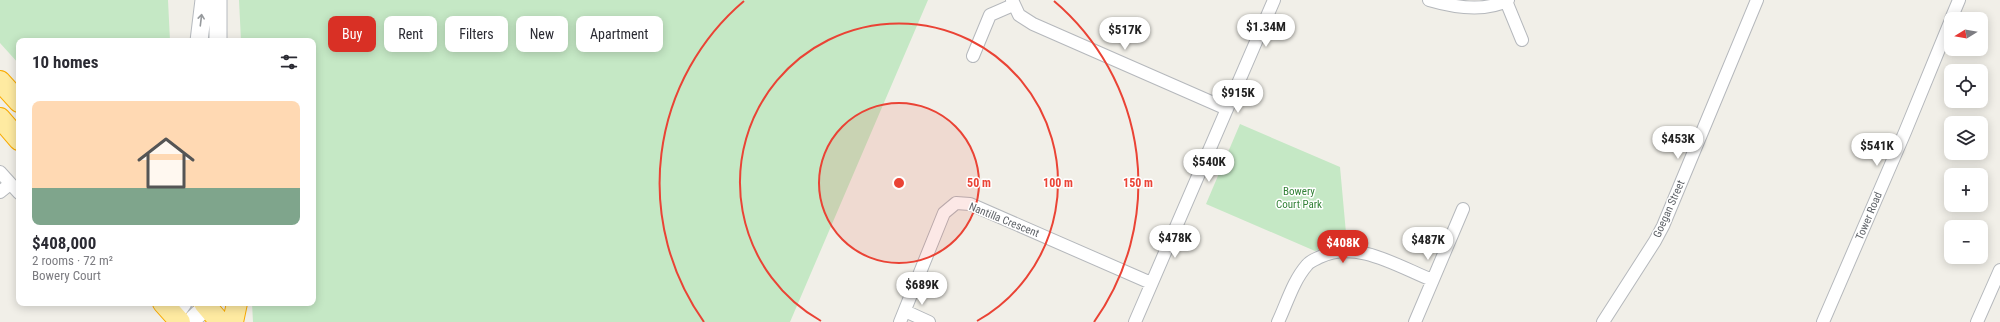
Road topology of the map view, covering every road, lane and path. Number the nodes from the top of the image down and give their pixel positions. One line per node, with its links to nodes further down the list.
1 (204, 0): 11 (main road, one-way to 1)
2 (218, 0): 12 (main road)
3 (1274, 0): 17 (street)
4 (1428, 0): 7 (street)
5 (1757, 0): 39 (street, Goegan Street)
6 (1959, 0): 9 (street, Tower Road)
7 (1507, 1): 13 (street)
8 (1013, 3): 14 (street); 17 (street)
9 (1954, 12)
10 (1944, 37): 40 (street, Tower Road)
11 (199, 38)
12 (218, 38)
13 (1522, 40)
14 (973, 56)
15 (0, 81): 16 (highway)
16 (16, 99)
17 (1227, 108): 27 (street)
18 (0, 118): 19 (highway)
19 (16, 137)
20 (0, 172): 21 (street)
21 (10, 184): 22 (street); 23 (street)
22 (16, 190)
23 (0, 192)
24 (1463, 209): 26 (street)
25 (2000, 270): 41 (street)
26 (1432, 280): 37 (street); 38 (street)
27 (1151, 283): 32 (street, Nantilla Crescent); 36 (street)
28 (202, 306): 31 (main road)
29 (208, 306): 33 (highway)
30 (236, 306): 34 (highway)
31 (177, 315)
32 (902, 317): 35 (street)
33 (220, 322)
34 (232, 322)
35 (929, 322)
36 (1134, 322)
37 (1278, 322)
38 (1415, 322)
39 (1603, 322)
40 (1823, 322)
41 (1977, 322)

